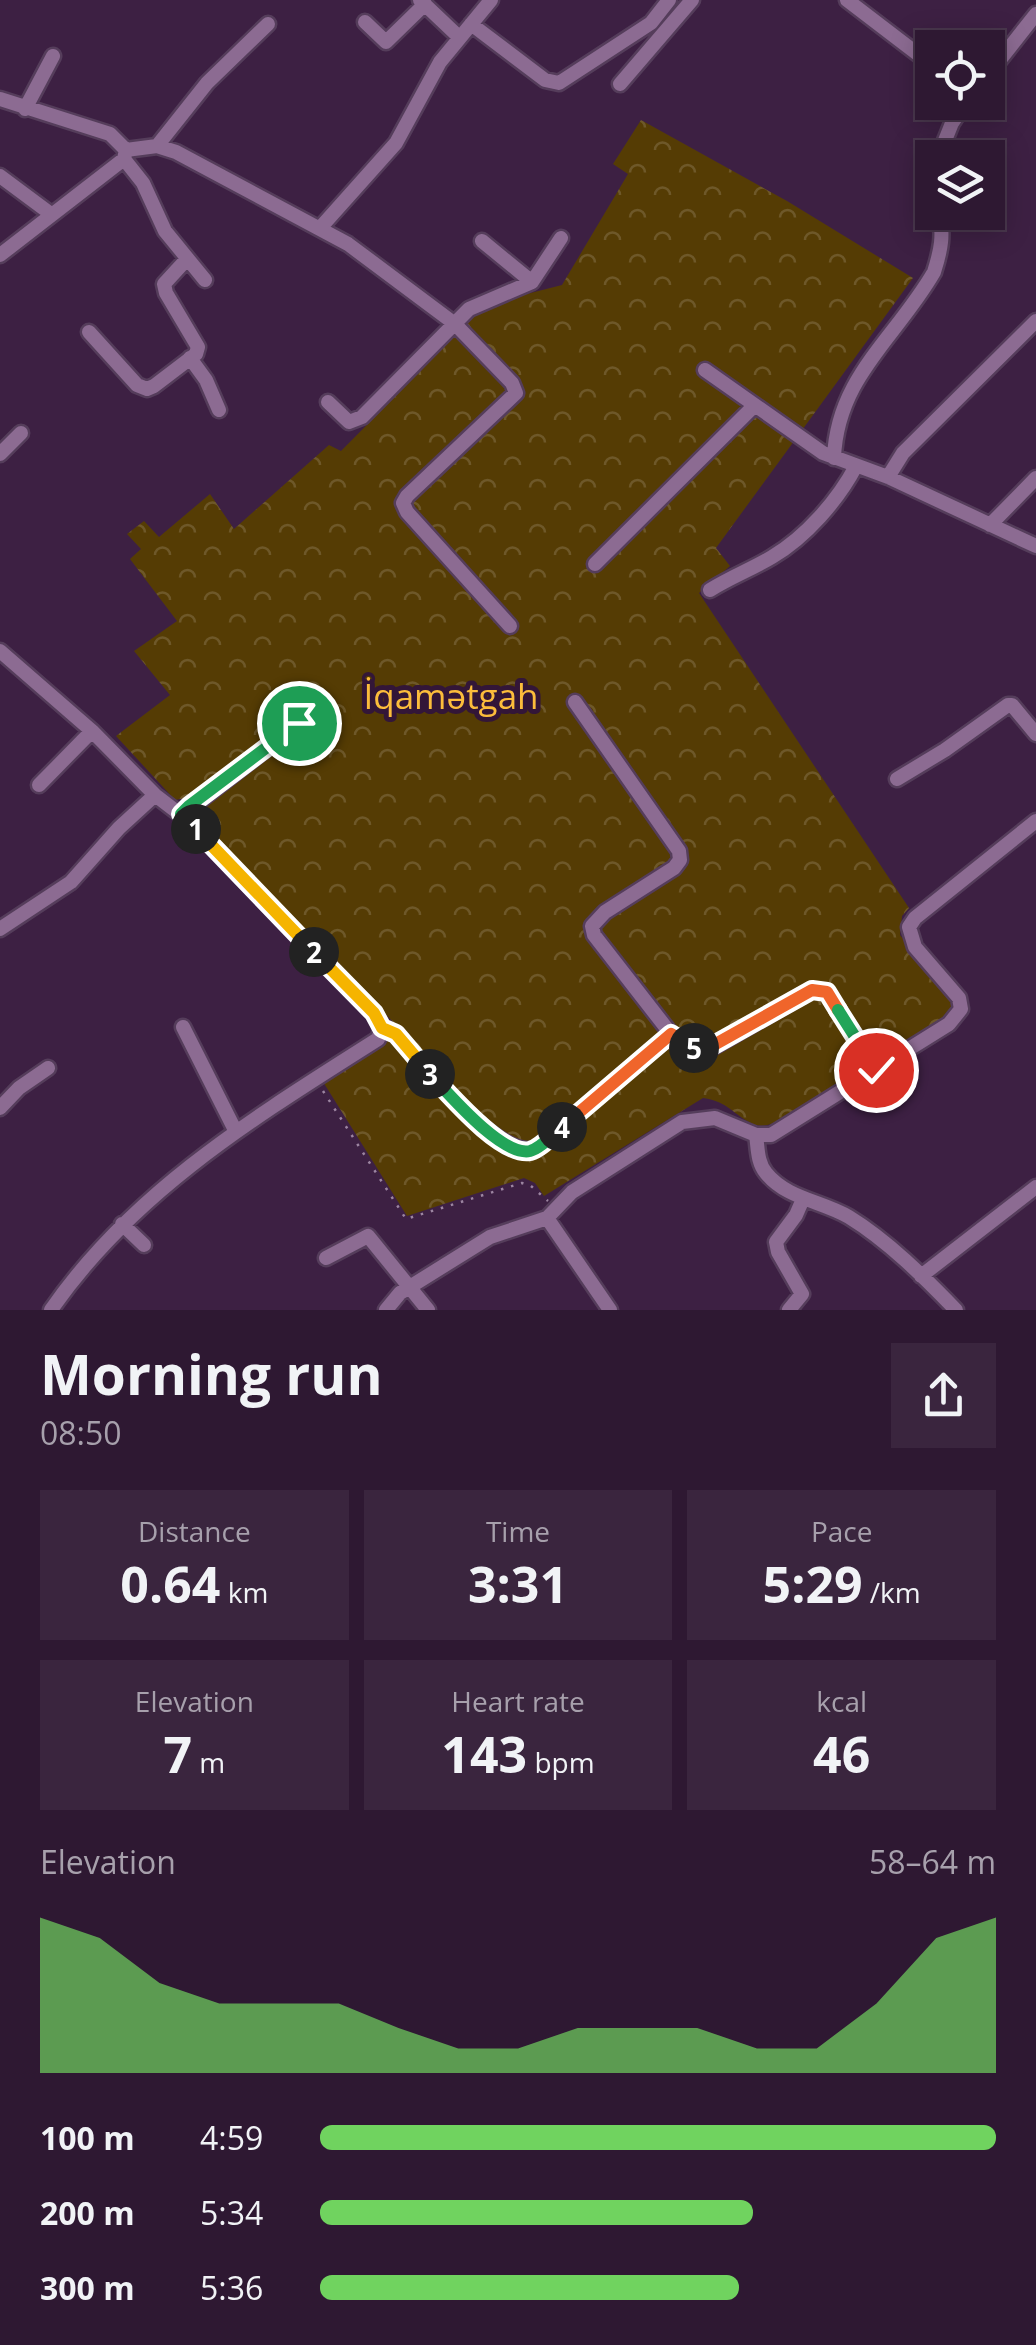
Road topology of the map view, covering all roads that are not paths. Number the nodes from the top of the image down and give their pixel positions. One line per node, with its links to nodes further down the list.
1 (491, 0): 9 (street)
2 (692, 0): 14 (street)
3 (847, 0): 11 (street)
4 (422, 2): 7 (street); 10 (street)
5 (665, 2): 9 (street)
6 (1036, 14): 12 (street)
7 (366, 22)
8 (268, 24): 17 (street)
9 (471, 24): 10 (street)
10 (459, 37): 21 (street)
11 (915, 52)
12 (1005, 53)
13 (53, 56): 16 (street)
14 (620, 84)
15 (0, 99): 16 (street)
16 (25, 109): 18 (street)
17 (156, 146): 18 (street); 21 (street)
18 (125, 154): 20 (street); 26 (street)
19 (0, 176): 20 (street)
20 (51, 214): 25 (street)
21 (321, 227): 30 (street)
22 (943, 230): 39 (street)
23 (561, 238): 28 (street)
24 (482, 241): 28 (street)
25 (0, 256)
26 (186, 260): 27 (street); 32 (street)
27 (205, 280)
28 (532, 282): 30 (street)
29 (1036, 322): 41 (street)
30 (455, 324): 34 (street); 47 (street)
31 (88, 332): 32 (street)
32 (190, 358): 36 (street)
33 (705, 370): 35 (street)
34 (328, 402)
35 (754, 406): 39 (street); 45 (street)
36 (219, 410)
37 (21, 433): 38 (street)
38 (0, 454)
39 (834, 458): 40 (street)
40 (856, 466): 41 (street); 46 (street)
41 (888, 476): 43 (street)
42 (1036, 478): 43 (street)
43 (990, 524): 44 (street)
44 (1036, 546)
45 (595, 564)
46 (710, 590)
47 (510, 626)
48 (0, 651): 51 (street)
49 (574, 702): 61 (street)
50 (299, 723): 56 (street)
51 (92, 730): 54 (street); 55 (street)
52 (1036, 734): 53 (street)
53 (896, 779)
54 (38, 786)
55 (155, 795): 56 (street); 58 (street)
56 (181, 814): 60 (street)
57 (1036, 821): 63 (street)
58 (0, 929)
59 (183, 1027): 65 (street)
60 (382, 1028): 61 (street); 65 (street)
61 (671, 1034): 63 (street)
62 (48, 1068): 64 (street)
63 (876, 1070): 66 (street)
64 (0, 1108)
65 (235, 1130): 70 (street)
66 (756, 1135): 68 (street); 69 (street)
67 (1036, 1187): 73 (street)
68 (804, 1199): 73 (street); 79 (street)
69 (552, 1212): 74 (street); 78 (street)
70 (122, 1224): 71 (street); 75 (street)
71 (144, 1245)
72 (326, 1258): 74 (street)
73 (921, 1276): 80 (street)
74 (408, 1288): 76 (street); 77 (street)
75 (51, 1310)
76 (386, 1310)
77 (428, 1310)
78 (610, 1310)
79 (790, 1310)
80 (956, 1310)

